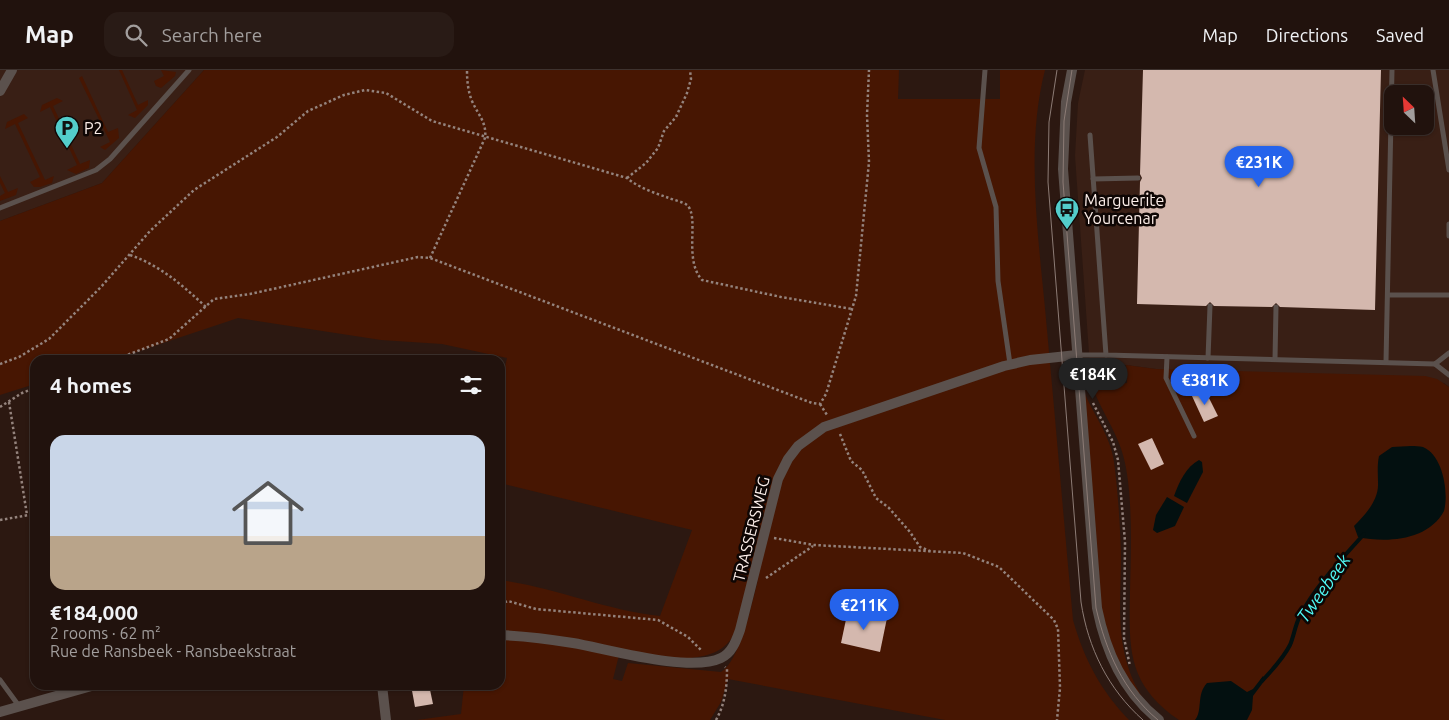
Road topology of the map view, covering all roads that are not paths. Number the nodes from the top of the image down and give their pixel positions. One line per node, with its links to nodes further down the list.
1 (12, 70): 7 (street)
2 (189, 70): 12 (lane)
3 (985, 70): 26 (lane)
4 (1072, 70): 20 (street)
5 (1392, 70): 15 (lane)
6 (1433, 70): 9 (lane)
7 (0, 91)
8 (1090, 135): 11 (lane)
9 (1449, 170)
10 (1138, 178): 11 (lane)
11 (1093, 179): 21 (lane)
12 (0, 208)
13 (1449, 224): 14 (lane)
14 (1449, 236)
15 (1388, 294): 16 (lane); 25 (lane)
16 (1449, 295)
17 (1210, 306): 23 (lane)
18 (1276, 307): 24 (lane)
19 (1449, 353): 27 (lane)
20 (1077, 354): 21 (lane); 26 (street, TRASSERSWEG); 37 (street)
21 (1106, 355): 22 (lane)
22 (1167, 357): 23 (lane); 29 (lane)
23 (1208, 358): 24 (lane)
24 (1275, 360): 25 (lane)
25 (1386, 362): 27 (lane)
26 (1010, 364): 30 (street, TRASSERSWEG)
27 (1435, 364): 28 (lane)
28 (1449, 375)
29 (1194, 436)
30 (505, 635)
31 (0, 680): 34 (lane)
32 (77, 690): 34 (street)
33 (383, 690): 36 (street)
34 (19, 706): 35 (street)
35 (0, 712)
36 (386, 720)
37 (1159, 720)

